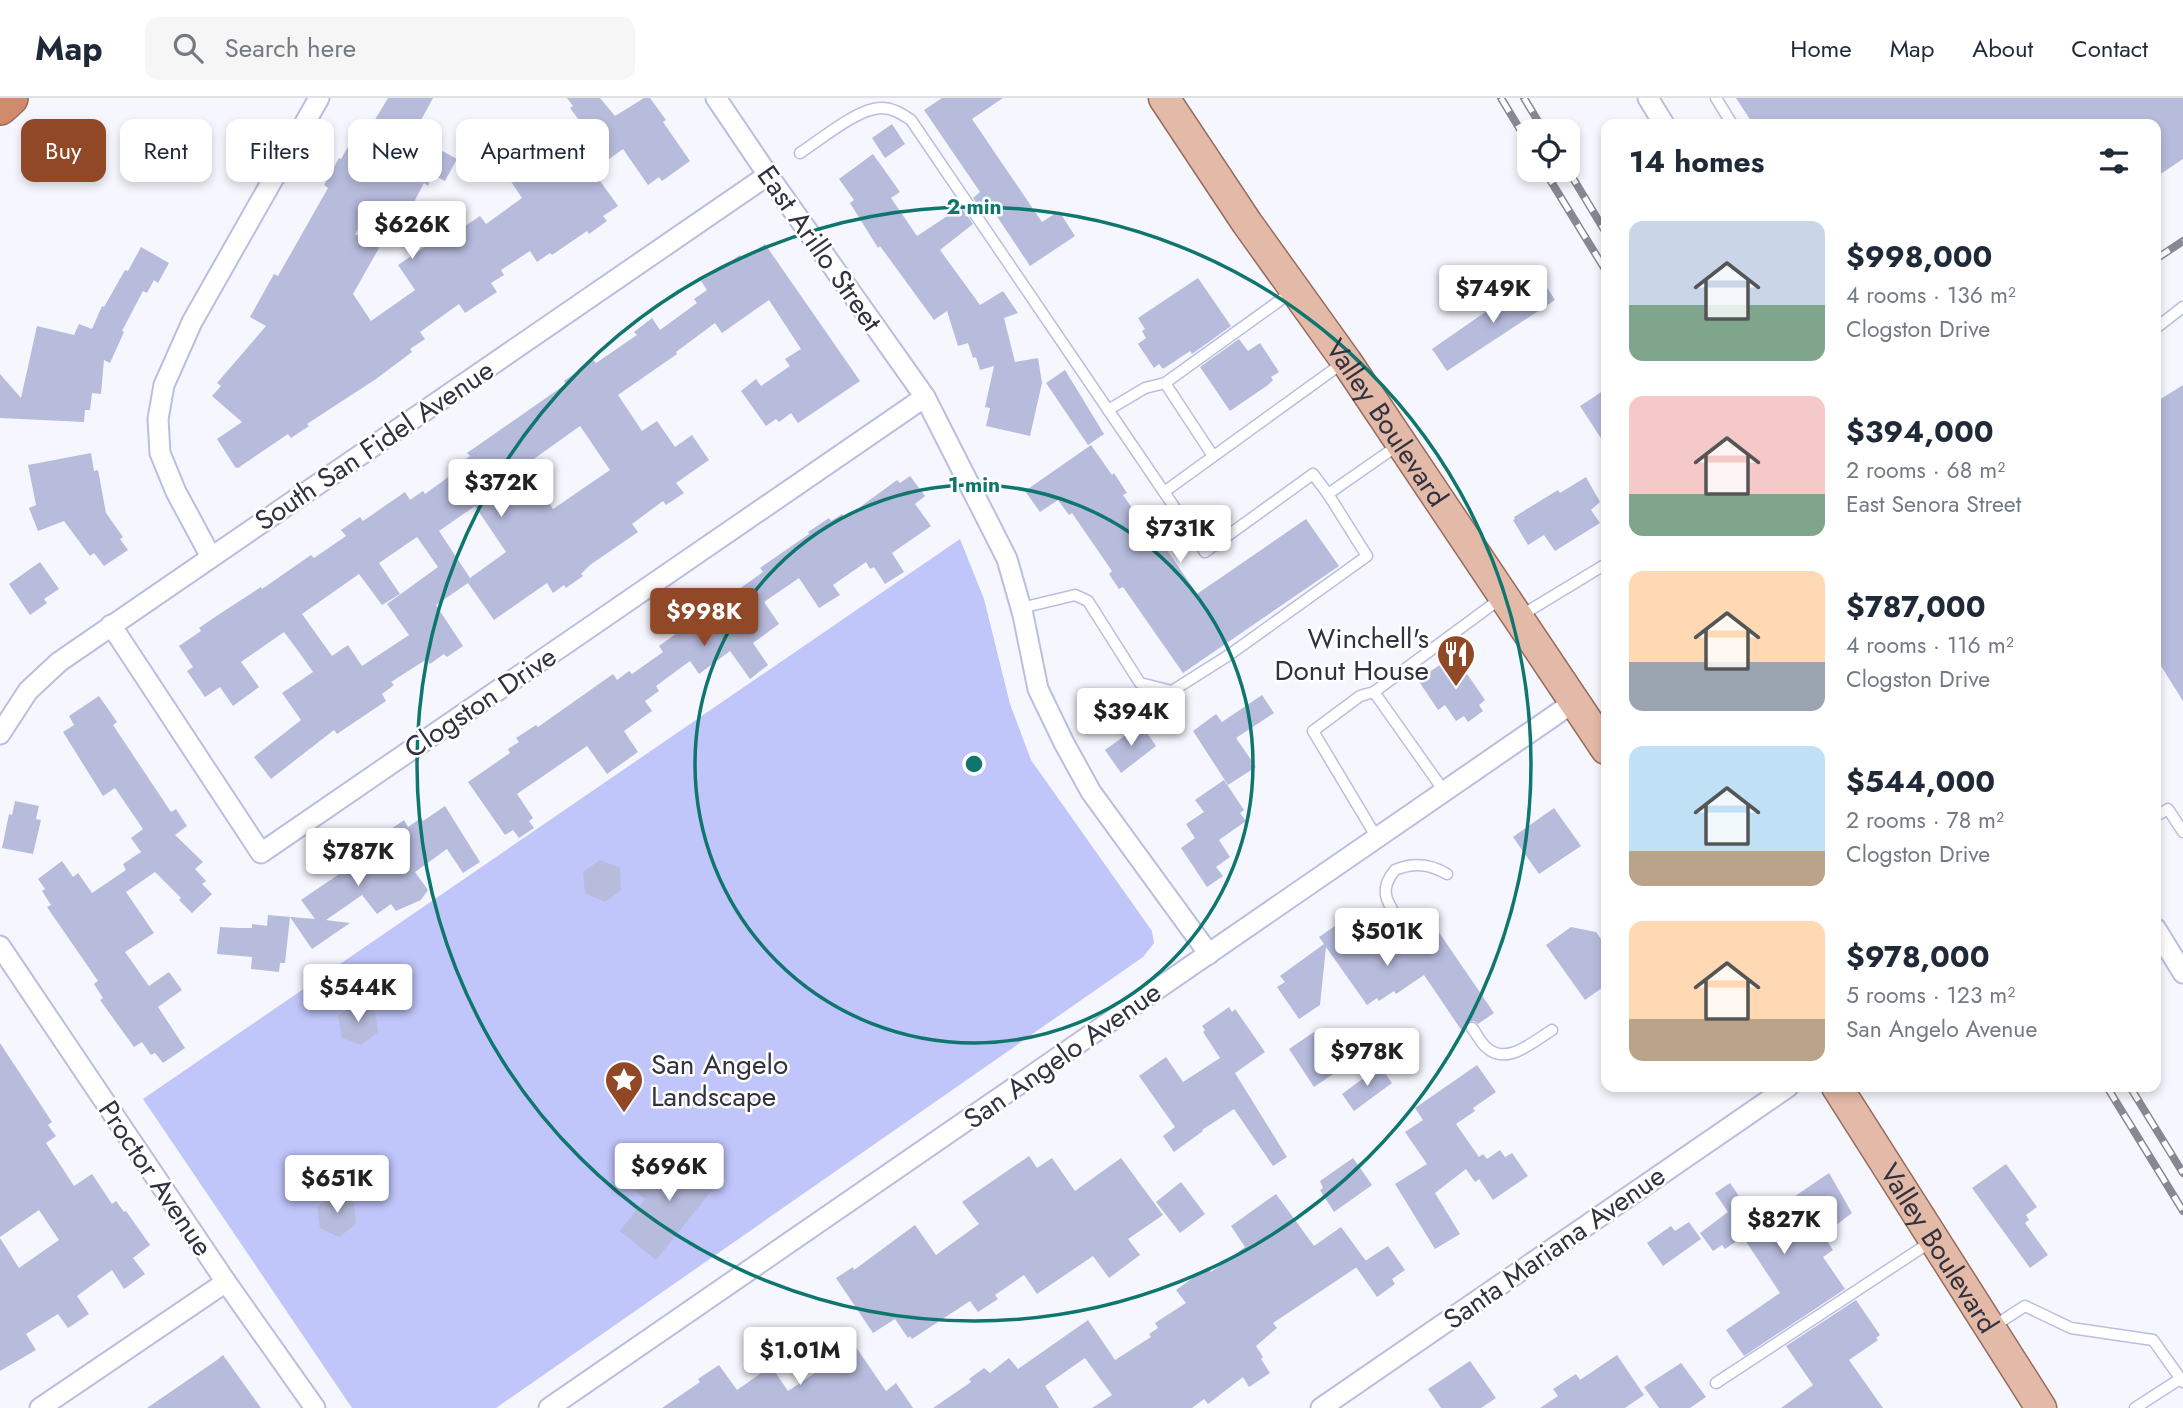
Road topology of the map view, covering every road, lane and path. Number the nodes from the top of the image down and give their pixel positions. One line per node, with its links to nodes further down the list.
1 (10, 98): 7 (highway)
2 (319, 98): 23 (street)
3 (716, 98): 11 (street, East Arillo Street)
4 (1164, 98): 12 (main road, Valley Boulevard)
5 (1648, 98): 8 (street)
6 (1716, 98): 9 (lane)
7 (0, 107)
8 (1661, 119)
9 (1729, 119)
10 (800, 153): 18 (lane)
11 (768, 175): 17 (street, East Arillo Street); 23 (street, South San Fidel Avenue)
12 (1293, 291): 15 (main road, Valley Boulevard); 16 (lane)
13 (2183, 307): 14 (lane)
14 (2161, 324)
15 (1346, 361): 19 (main road, Valley Boulevard); 20 (lane)
16 (1165, 383): 18 (lane); 20 (lane)
17 (925, 397): 26 (street, East Arillo Street); 27 (street, Clogston Drive)
18 (1108, 410): 21 (lane)
19 (1401, 444): 22 (lane); 25 (main road, Valley Boulevard)
20 (1213, 456): 21 (lane)
21 (1164, 492): 22 (lane)
22 (1328, 494): 26 (lane)
23 (211, 557): 27 (street, South San Fidel Avenue)
24 (1601, 566): 25 (lane)
25 (1510, 607): 28 (lane); 29 (main road, Valley Boulevard)
26 (1021, 608): 40 (street, East Arillo Street)
27 (111, 625): 30 (street, South San Fidel Avenue)
28 (1374, 692): 32 (lane); 35 (lane)
29 (1574, 702): 31 (main road, Valley Boulevard); 32 (street, San Angelo Avenue)
30 (0, 734)
31 (1601, 741)
32 (1444, 791): 35 (street, San Angelo Avenue)
33 (2161, 813): 34 (lane)
34 (2183, 832)
35 (1377, 838): 40 (street, San Angelo Avenue)
36 (1447, 874): 37 (lane)
37 (1401, 923)
38 (2161, 937): 41 (street)
39 (0, 946): 47 (street, Proctor Avenue)
40 (1209, 954): 54 (street, San Angelo Avenue)
41 (2183, 973)
42 (1472, 1028): 43 (lane)
43 (1552, 1030)
44 (1781, 1092): 55 (street, Santa Mariana Avenue)
45 (1840, 1092): 46 (main road, Valley Boulevard)
46 (1934, 1239): 48 (main road, Valley Boulevard); 50 (lane)
47 (226, 1282): 52 (street); 53 (street, Proctor Avenue)
48 (1990, 1328): 49 (lane); 51 (main road, Valley Boulevard)
49 (2182, 1380): 56 (lane)
50 (1716, 1384)
51 (2032, 1405)
52 (40, 1408)
53 (314, 1408)
54 (549, 1408)
55 (1321, 1408)
56 (2135, 1408)

